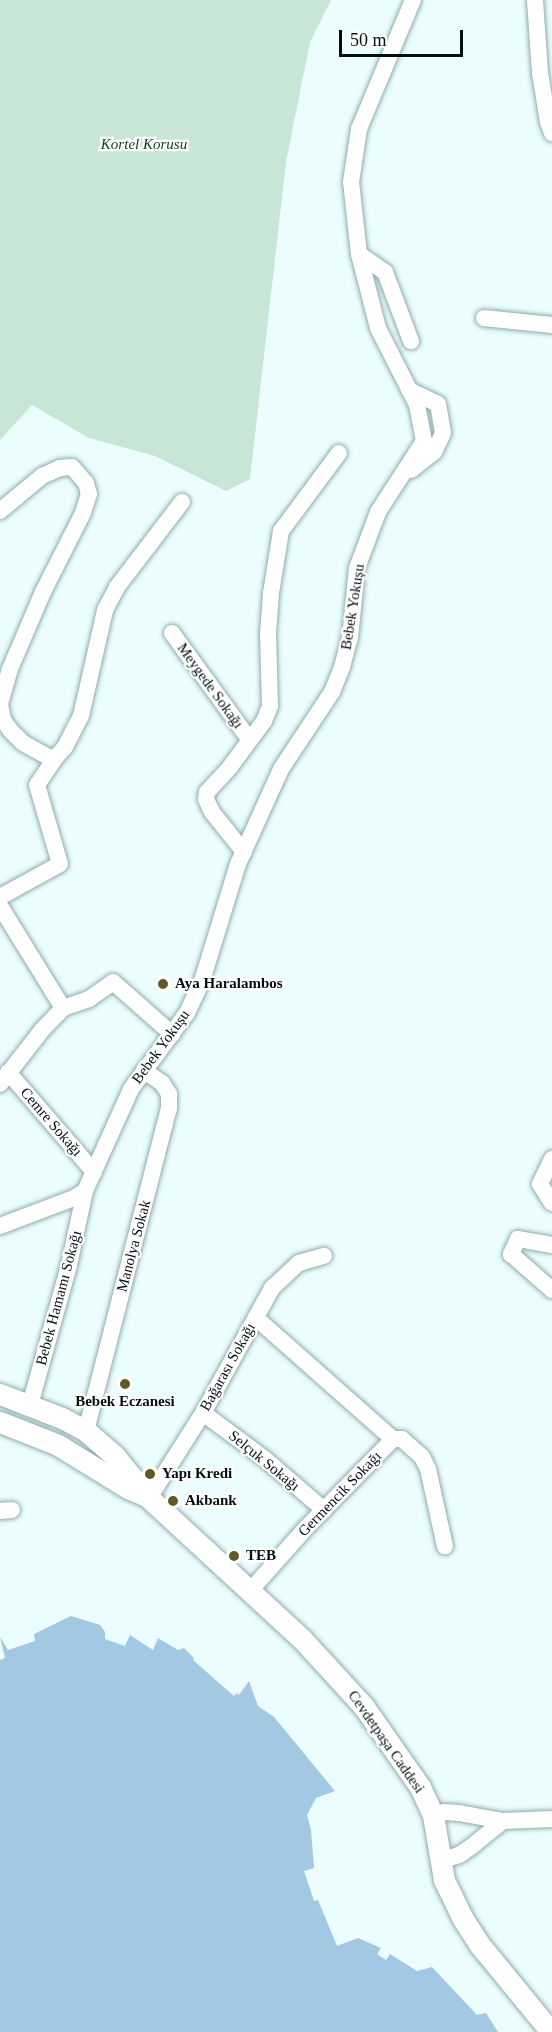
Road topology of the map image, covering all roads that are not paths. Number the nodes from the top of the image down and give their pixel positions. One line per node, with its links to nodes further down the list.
1 (413, 0): 4 (street)
2 (535, 0): 3 (street)
3 (552, 133)
4 (359, 254): 7 (street); 14 (street, Bebek Yokuşu)
5 (484, 318): 6 (street)
6 (552, 325)
7 (411, 341)
8 (339, 453): 12 (street)
9 (182, 502): 13 (street)
10 (0, 511): 13 (street)
11 (172, 633): 12 (street, Meygede Sokağı)
12 (249, 740): 14 (street)
13 (56, 757): 15 (street)
14 (244, 852): 18 (street, Bebek Yokuşu)
15 (0, 897)
16 (0, 906): 17 (street)
17 (63, 1008): 18 (street); 20 (street)
18 (172, 1034): 19 (street, Bebek Yokuşu)
19 (144, 1071): 22 (street, Bebek Yokuşu); 34 (street, Manolya Sokak)
20 (4, 1078): 22 (street, Cemre Sokağı)
21 (552, 1159): 24 (street)
22 (94, 1172): 23 (street, Bebek Yokuşu)
23 (85, 1191): 25 (street); 31 (street, Bebek Hamamı Sokağı)
24 (552, 1203)
25 (0, 1226)
26 (552, 1245): 28 (street)
27 (324, 1256): 29 (street, Bağarası Sokağı)
28 (552, 1290)
29 (256, 1318): 32 (street, Bağarası Sokağı); 35 (street)
30 (0, 1394): 31 (main road, Cevdetpaşa Caddesi)
31 (30, 1405): 33 (main road); 34 (main road, Cevdetpaşa Caddesi)
32 (203, 1413): 36 (street, Bağarası Sokağı); 37 (street, Selçuk Sokağı)
33 (10, 1425): 36 (main road, Cevdetpaşa Caddesi)
34 (86, 1431): 36 (main road, Cevdetpaşa Caddesi)
35 (393, 1439): 37 (street, Germencik Sokağı); 38 (street, Germencik Sokağı)
36 (149, 1498): 39 (main road, Cevdetpaşa Caddesi)
37 (324, 1510): 39 (street, Germencik Sokağı)
38 (445, 1546)
39 (250, 1591): 40 (main road, Cevdetpaşa Caddesi)
40 (433, 1815): 42 (street); 43 (main road, Cevdetpaşa Caddesi)
41 (552, 1819): 42 (street)
42 (503, 1821): 43 (street)
43 (439, 1861): 44 (main road, Cevdetpaşa Caddesi)
44 (551, 2032)

